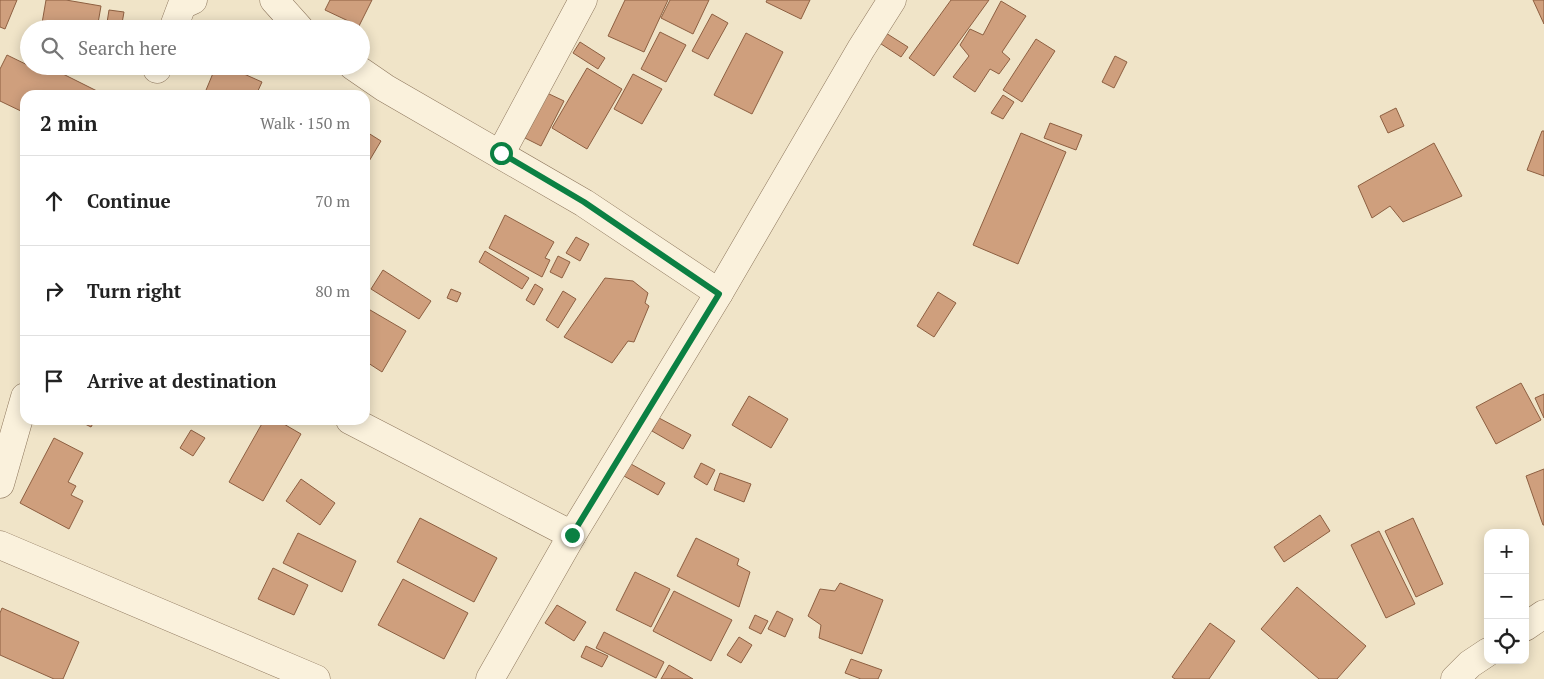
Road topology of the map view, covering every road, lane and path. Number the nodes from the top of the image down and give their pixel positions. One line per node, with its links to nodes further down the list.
1 (193, 0): 5 (street)
2 (274, 0): 6 (street)
3 (583, 0): 8 (street)
4 (892, 0): 9 (street)
5 (176, 20)
6 (292, 20)
7 (366, 75): 8 (street)
8 (501, 153): 9 (street)
9 (719, 294): 13 (street)
10 (20, 414): 12 (street)
11 (360, 425): 13 (street)
12 (0, 484)
13 (572, 535): 19 (street)
14 (0, 545): 18 (street)
15 (1544, 614): 16 (street)
16 (1529, 624)
17 (1484, 655): 20 (street)
18 (316, 679)
19 (490, 679)
20 (1455, 679)

